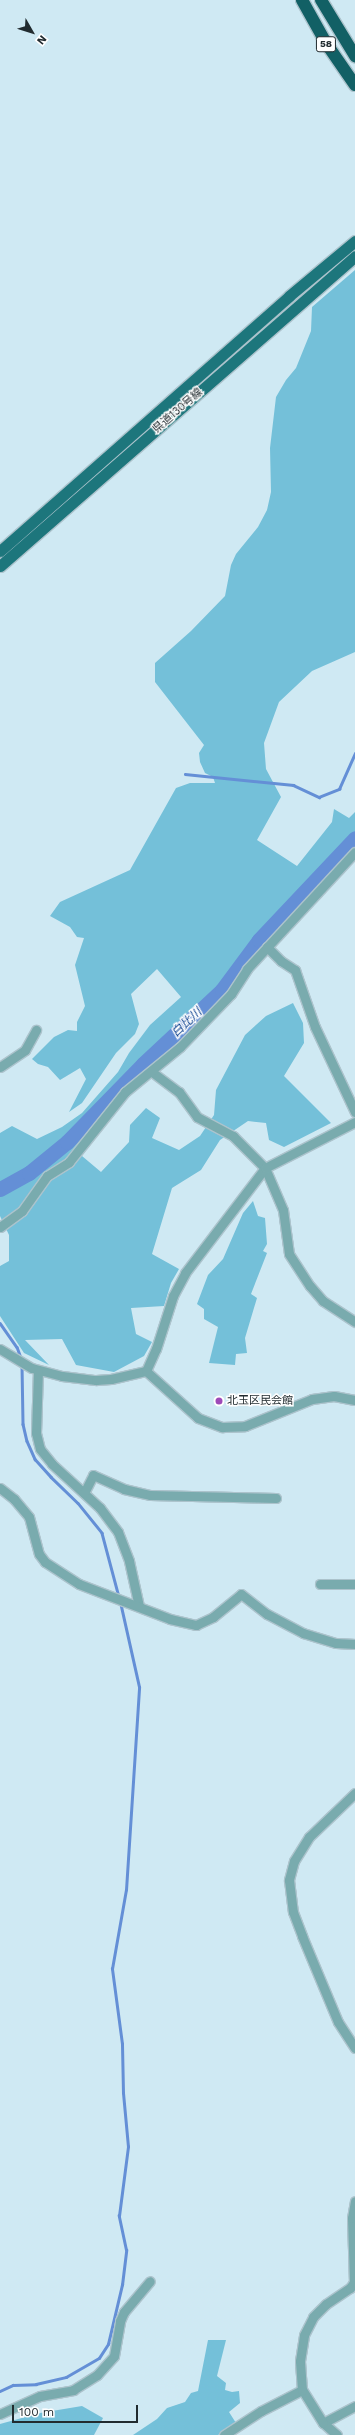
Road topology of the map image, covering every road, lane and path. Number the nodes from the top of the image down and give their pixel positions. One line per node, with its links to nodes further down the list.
1 (302, 0): 4 (highway, 58)
2 (320, 0): 3 (highway, 58)
3 (355, 56)
4 (355, 85)
5 (355, 236): 8 (main road)
6 (355, 241): 8 (main road, 県道130号線)
7 (355, 256): 10 (main road, 県道130号線)
8 (336, 257): 11 (main road, 県道130号線)
9 (355, 260): 10 (main road)
10 (339, 270): 12 (main road, 県道130号線)
11 (0, 551)
12 (0, 566)
13 (355, 852): 14 (street)
14 (267, 947): 17 (street); 18 (street)
15 (36, 1030): 16 (street)
16 (0, 1067)
17 (152, 1072): 20 (street); 21 (street)
18 (355, 1112)
19 (355, 1122): 20 (street)
20 (266, 1168): 22 (street); 25 (street)
21 (0, 1227)
22 (355, 1322)
23 (0, 1349): 24 (street)
24 (35, 1369): 25 (street); 28 (street)
25 (146, 1370): 26 (street)
26 (355, 1400)
27 (0, 1488): 32 (street)
28 (84, 1493): 29 (street); 32 (street)
29 (276, 1498)
30 (320, 1584): 31 (street)
31 (355, 1584)
32 (139, 1606): 33 (street)
33 (355, 1644)
34 (355, 1793): 35 (street)
35 (355, 2048)
36 (355, 2201): 38 (street)
37 (150, 2281): 40 (street)
38 (302, 2390): 41 (street); 42 (street)
39 (355, 2406): 41 (street)
40 (0, 2414)
41 (323, 2423): 43 (street)
42 (224, 2435)
43 (337, 2435)

